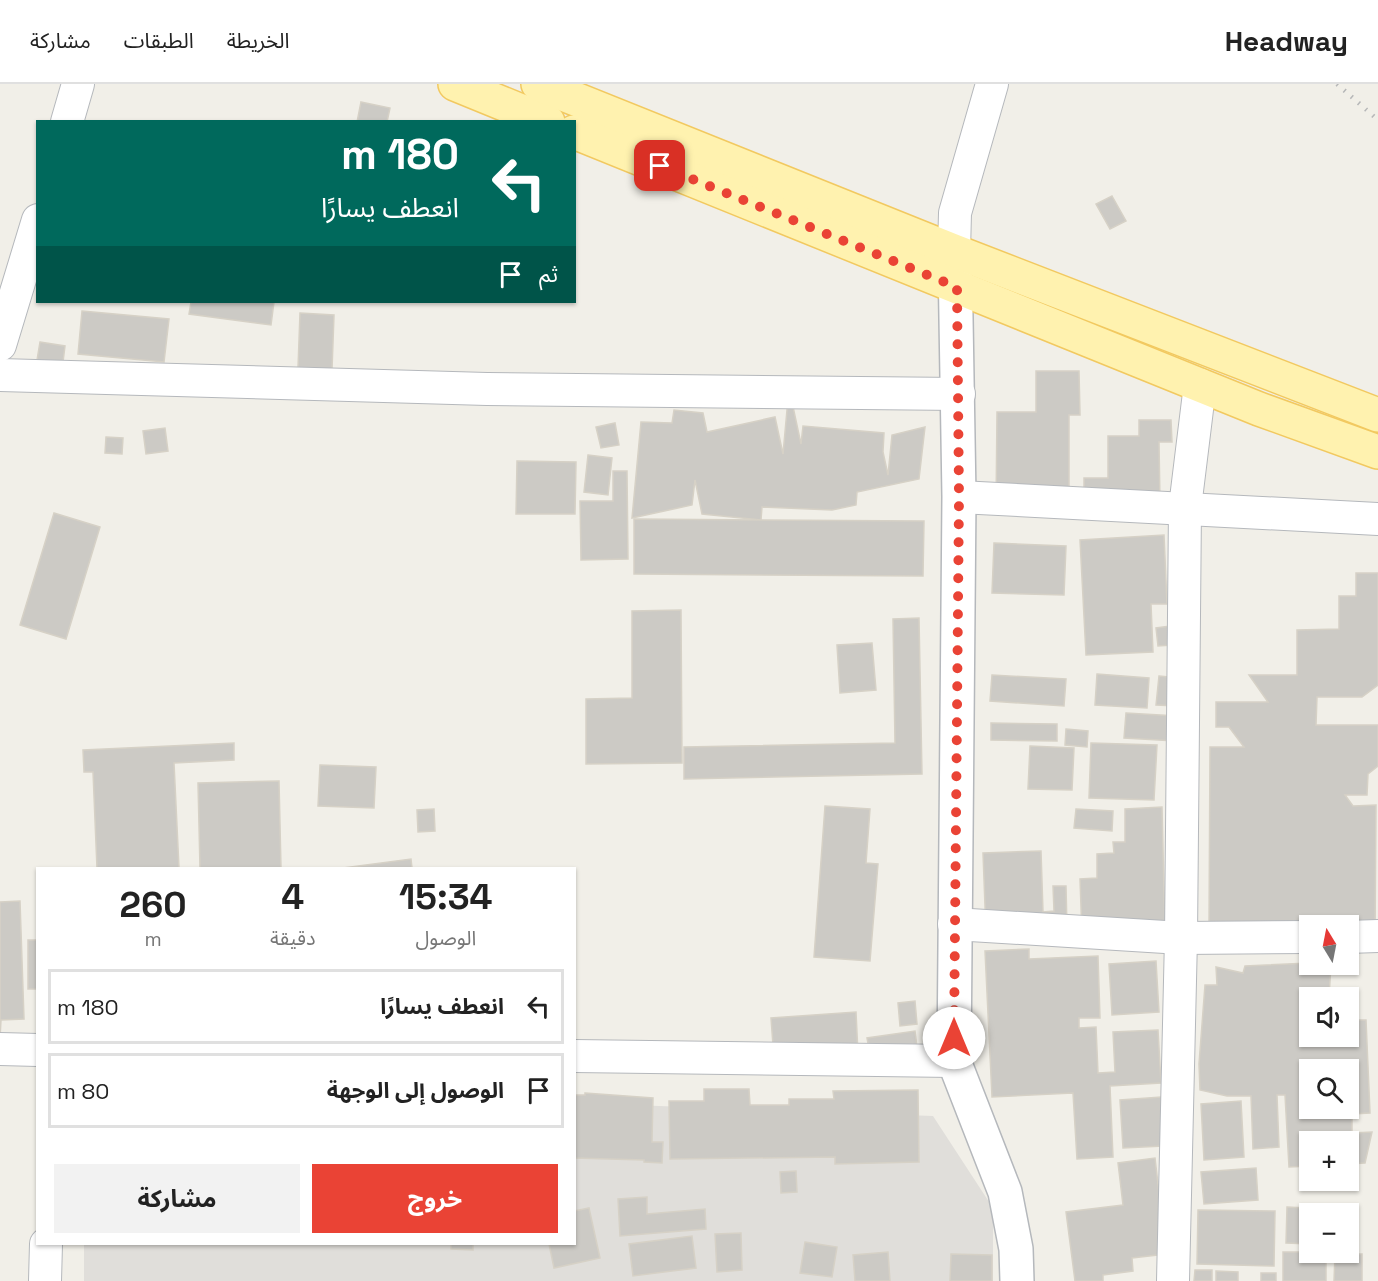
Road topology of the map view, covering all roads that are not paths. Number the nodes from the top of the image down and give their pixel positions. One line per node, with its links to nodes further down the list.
1 (78, 84): 5 (street)
2 (455, 84): 6 (main road)
3 (538, 84): 9 (main road)
4 (992, 84): 9 (street)
5 (68, 120)
6 (543, 120)
7 (576, 133): 10 (main road)
8 (36, 227): 11 (street)
9 (954, 251): 10 (street); 15 (main road)
10 (957, 287): 13 (main road); 14 (street)
11 (0, 345)
12 (0, 375): 14 (street)
13 (1200, 385): 16 (main road); 18 (street)
14 (959, 394): 17 (street)
15 (1378, 415)
16 (1378, 452)
17 (959, 497): 18 (street); 20 (street)
18 (1185, 507): 19 (street); 24 (street)
19 (1378, 519)
20 (954, 924): 24 (street); 28 (street)
21 (1378, 936): 23 (street)
22 (1299, 937): 24 (street)
23 (1359, 937)
24 (1181, 938): 32 (street)
25 (0, 1049): 26 (street)
26 (36, 1050)
27 (576, 1056): 28 (street)
28 (954, 1061): 31 (street)
29 (46, 1245): 30 (street)
30 (45, 1281)
31 (1017, 1281)
32 (1173, 1281)

